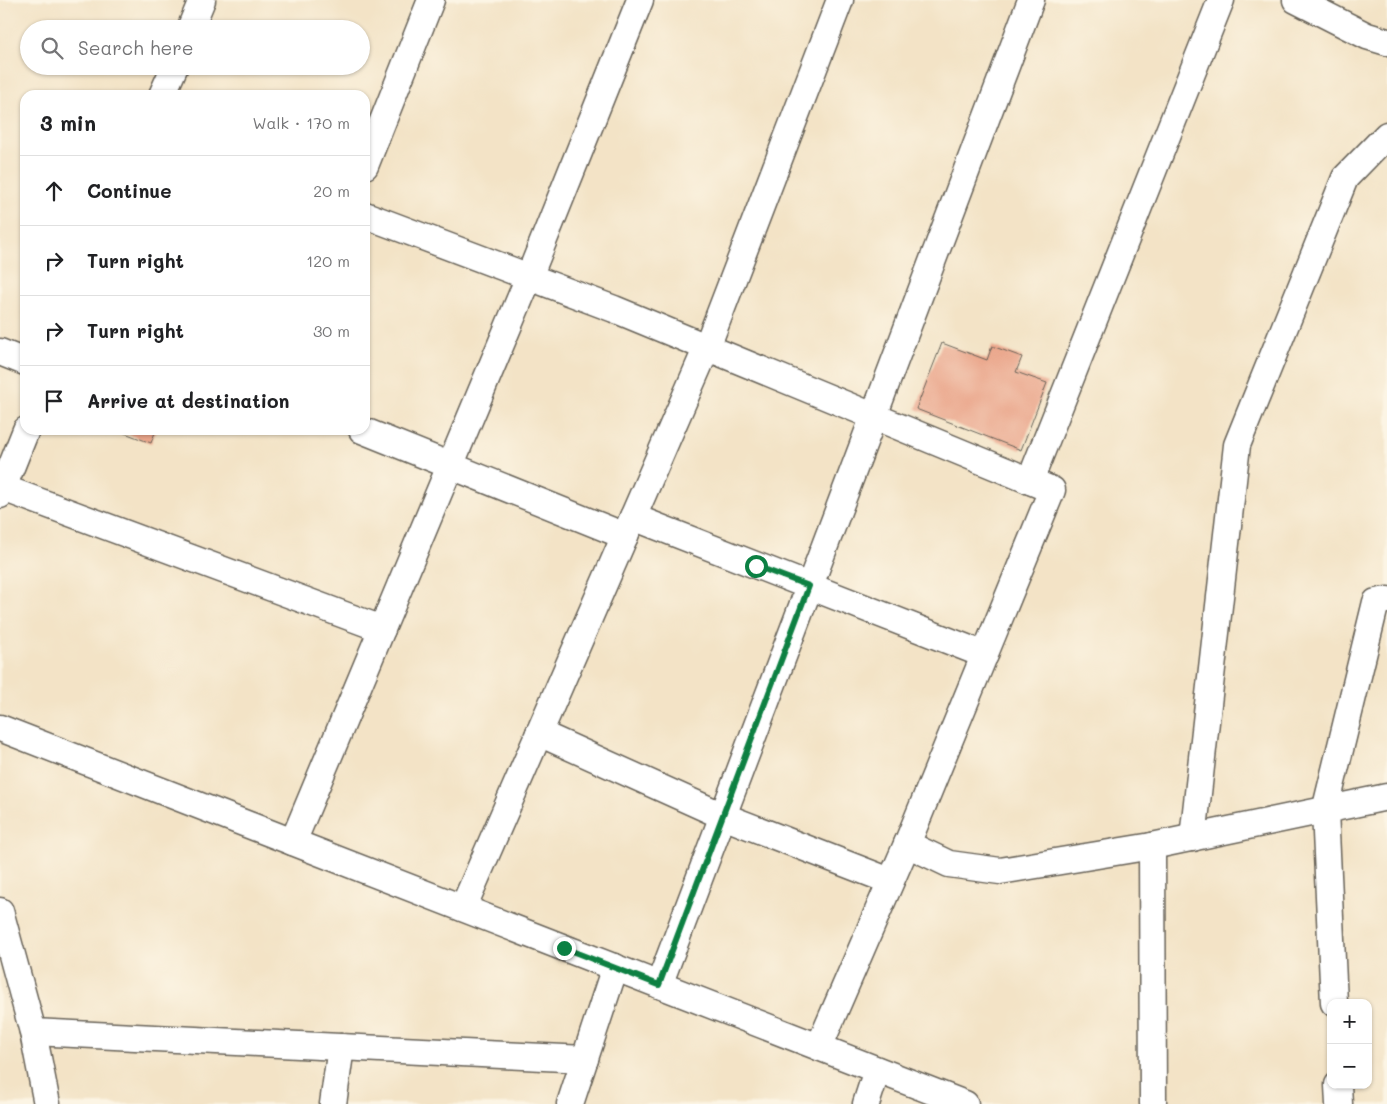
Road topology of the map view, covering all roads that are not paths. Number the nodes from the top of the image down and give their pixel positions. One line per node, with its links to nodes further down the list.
1 (202, 0): 8 (street)
2 (431, 0): 13 (street)
3 (640, 0): 15 (street)
4 (840, 0): 16 (street)
5 (1031, 0): 19 (street)
6 (1296, 0): 9 (street)
7 (1216, 1): 23 (street)
8 (194, 20)
9 (1387, 42)
10 (171, 75): 11 (street)
11 (164, 90)
12 (1387, 135): 35 (street)
13 (370, 153)
14 (370, 217): 15 (street)
15 (529, 277): 16 (street); 22 (street)
16 (707, 347): 19 (street); 25 (street)
17 (0, 352): 18 (street)
18 (20, 360)
19 (873, 415): 23 (street); 26 (street)
20 (370, 433): 22 (street)
21 (24, 435): 24 (street)
22 (451, 466): 25 (street); 28 (street)
23 (1030, 481): 29 (street)
24 (1, 492): 28 (street)
25 (629, 527): 26 (street); 31 (street)
26 (809, 586): 29 (street); 34 (street)
27 (1387, 600): 33 (street)
28 (382, 629): 36 (street)
29 (986, 656): 37 (street)
30 (0, 728): 36 (street)
31 (539, 733): 34 (street); 40 (street)
32 (1387, 798): 33 (street)
33 (1325, 810): 35 (street); 45 (street)
34 (723, 816): 39 (street); 44 (street)
35 (1193, 838): 38 (street)
36 (293, 842): 40 (street)
37 (907, 844): 38 (street); 39 (street)
38 (1152, 846): 57 (street)
39 (890, 880): 48 (street)
40 (463, 908): 42 (street)
41 (0, 911): 43 (street)
42 (615, 967): 44 (street); 49 (street)
43 (9, 980): 46 (street)
44 (659, 985): 48 (street)
45 (1334, 999)
46 (32, 1032): 47 (street); 52 (street)
47 (341, 1047): 49 (street); 53 (street)
48 (819, 1047): 50 (street)
49 (586, 1060): 54 (street)
50 (877, 1070): 55 (street); 56 (street)
51 (1338, 1089): 58 (street)
52 (47, 1104)
53 (333, 1104)
54 (570, 1104)
55 (866, 1104)
56 (964, 1104)
57 (1153, 1104)
58 (1339, 1104)

